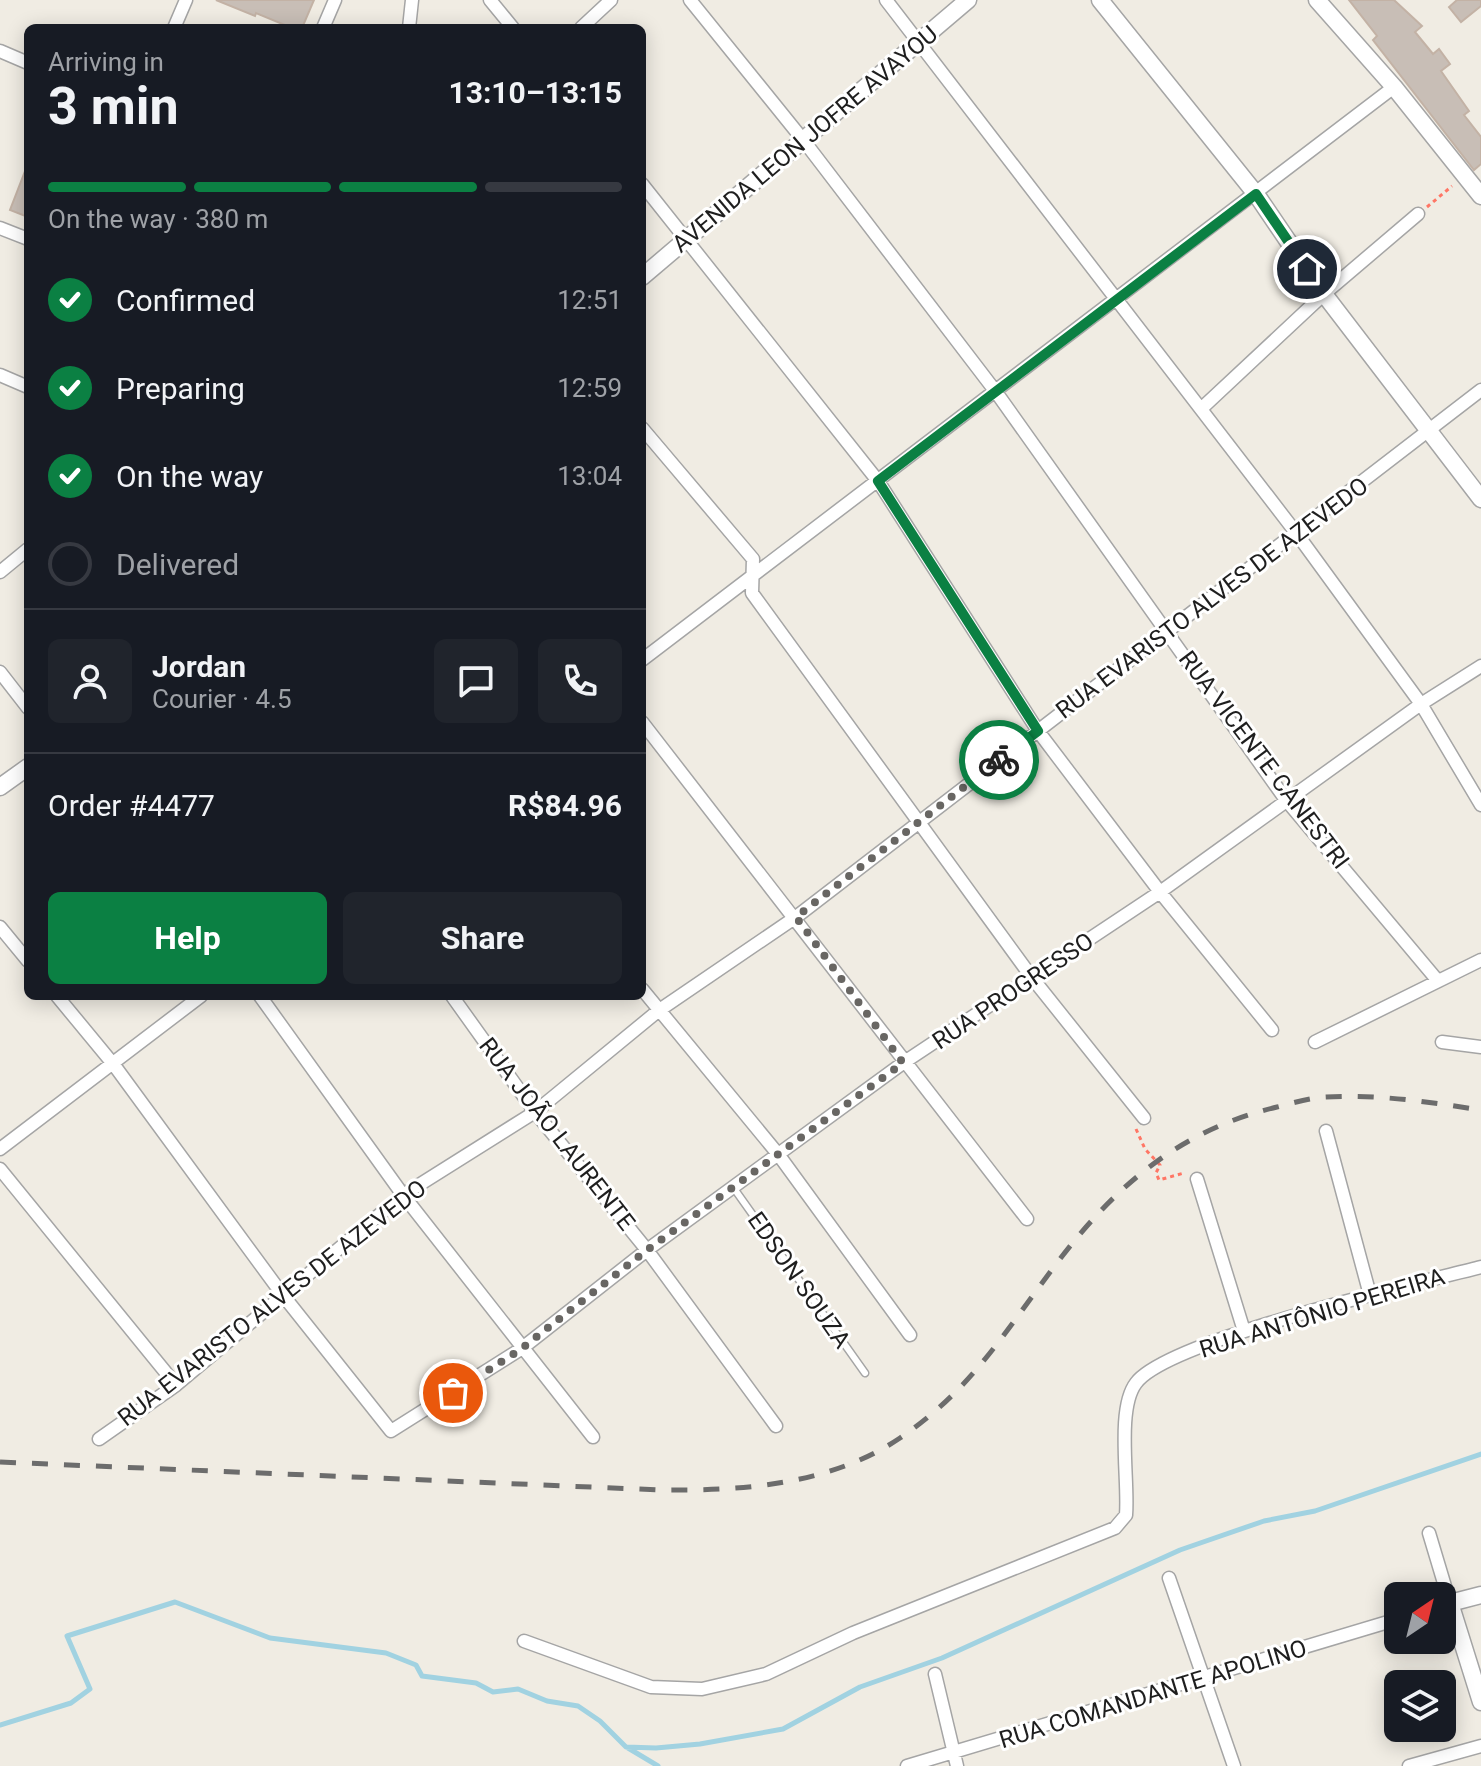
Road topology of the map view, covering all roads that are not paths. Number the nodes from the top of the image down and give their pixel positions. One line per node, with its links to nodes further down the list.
1 (186, 0): 11 (street)
2 (335, 0): 12 (street)
3 (412, 0): 13 (street)
4 (490, 0): 14 (street)
5 (611, 0): 15 (street)
6 (690, 0): 20 (street, RUA VICENTE CANESTRI)
7 (886, 0): 16 (street)
8 (968, 0): 16 (street, AVENIDA LEON JOFRE AVAYOU)
9 (1100, 0): 22 (street)
10 (1317, 0): 19 (street)
11 (176, 24)
12 (325, 24)
13 (409, 24)
14 (510, 24)
15 (585, 24)
16 (920, 41): 20 (street, AVENIDA LEON JOFRE AVAYOU); 30 (street)
17 (0, 51): 18 (street)
18 (24, 61)
19 (1394, 87): 22 (street); 23 (street)
20 (804, 141): 27 (street, AVENIDA LEON JOFRE AVAYOU); 34 (street, RUA VICENTE CANESTRI)
21 (646, 189): 27 (street)
22 (1256, 194): 29 (street); 30 (street)
23 (1481, 196)
24 (1418, 214): 29 (street)
25 (0, 228): 26 (street)
26 (24, 237)
27 (688, 239): 28 (street, AVENIDA LEON JOFRE AVAYOU); 38 (street)
28 (646, 274)
29 (1324, 294): 35 (street); 36 (street)
30 (1118, 298): 34 (street); 35 (street)
31 (0, 375): 32 (street)
32 (24, 385)
33 (1481, 390): 36 (street, RUA EVARISTO ALVES DE AZEVEDO)
34 (996, 392): 38 (street); 44 (street, RUA VICENTE CANESTRI)
35 (1202, 408): 40 (street)
36 (1430, 430): 39 (street); 40 (street, RUA EVARISTO ALVES DE AZEVEDO)
37 (646, 433): 43 (street)
38 (878, 481): 43 (street); 51 (street)
39 (1481, 499)
40 (1297, 534): 44 (street, RUA EVARISTO ALVES DE AZEVEDO); 49 (street)
41 (24, 552): 42 (street)
42 (0, 572)
43 (753, 575): 45 (street); 56 (street)
44 (1167, 632): 51 (street, RUA EVARISTO ALVES DE AZEVEDO); 54 (street, RUA VICENTE CANESTRI)
45 (646, 657)
46 (1481, 666): 49 (street, RUA PROGRESSO)
47 (0, 672): 48 (street)
48 (24, 703)
49 (1421, 704): 54 (street, RUA PROGRESSO); 55 (street)
50 (646, 727): 58 (street)
51 (1038, 731): 56 (street, RUA EVARISTO ALVES DE AZEVEDO); 57 (street)
52 (24, 770): 53 (street)
53 (0, 787)
54 (1286, 800): 57 (street, RUA PROGRESSO); 63 (street, RUA VICENTE CANESTRI)
55 (1481, 805)
56 (919, 821): 58 (street, RUA EVARISTO ALVES DE AZEVEDO); 62 (street)
57 (1160, 892): 62 (street, RUA PROGRESSO); 70 (street)
58 (796, 917): 69 (street, RUA EVARISTO ALVES DE AZEVEDO); 74 (street)
59 (0, 927): 60 (street)
60 (24, 956)
61 (1481, 960): 63 (street)
62 (1033, 979): 74 (street, RUA PROGRESSO); 77 (street)
63 (1438, 981): 71 (street)
64 (646, 994): 69 (street)
65 (60, 1000): 75 (street)
66 (196, 1000): 75 (street)
67 (263, 1000): 84 (street)
68 (455, 1000): 76 (street, RUA JOÃO LAURENTE)
69 (658, 1011): 76 (street, RUA EVARISTO ALVES DE AZEVEDO); 80 (street)
70 (1272, 1030)
71 (1315, 1042)
72 (1442, 1042): 73 (street)
73 (1481, 1047)
74 (903, 1063): 80 (street, RUA PROGRESSO); 85 (street)
75 (114, 1065): 79 (street); 88 (street)
76 (535, 1112): 84 (street, RUA EVARISTO ALVES DE AZEVEDO); 86 (street, RUA JOÃO LAURENTE)
77 (1144, 1118)
78 (1326, 1131): 89 (street)
79 (0, 1149)
80 (778, 1154): 83 (street, RUA PROGRESSO); 91 (street)
81 (0, 1169): 94 (street)
82 (1197, 1179): 90 (street)
83 (733, 1187): 86 (street, RUA PROGRESSO); 93 (lane, EDSON SOUZA)
84 (403, 1195): 88 (street, RUA EVARISTO ALVES DE AZEVEDO); 92 (street)
85 (1027, 1219)
86 (647, 1250): 92 (street, RUA PROGRESSO); 95 (street, RUA JOÃO LAURENTE)
87 (1481, 1267): 89 (street, RUA ANTÔNIO PEREIRA)
88 (282, 1294): 92 (street, RUA PROGRESSO); 94 (street, RUA EVARISTO ALVES DE AZEVEDO)
89 (1370, 1295): 90 (street, RUA ANTÔNIO PEREIRA)
90 (1244, 1331): 105 (street, RUA ANTÔNIO PEREIRA)
91 (910, 1335)
92 (521, 1349): 96 (street)
93 (865, 1373)
94 (176, 1385): 97 (street, RUA EVARISTO ALVES DE AZEVEDO)
95 (776, 1426)
96 (593, 1437)
97 (99, 1439)
98 (1429, 1533): 100 (street)
99 (1169, 1578): 107 (street)
100 (1441, 1582)
101 (1481, 1595): 102 (street)
102 (1456, 1601)
103 (1384, 1623): 107 (street, RUA COMANDANTE APOLINO)
104 (1456, 1632): 108 (street)
105 (524, 1641)
106 (935, 1674): 110 (street)
107 (1203, 1678): 110 (street, RUA COMANDANTE APOLINO); 112 (street)
108 (1481, 1702)
109 (1481, 1746): 113 (street)
110 (956, 1760): 111 (street, RUA COMANDANTE APOLINO)
111 (907, 1766)
112 (1234, 1766)
113 (1409, 1766)

